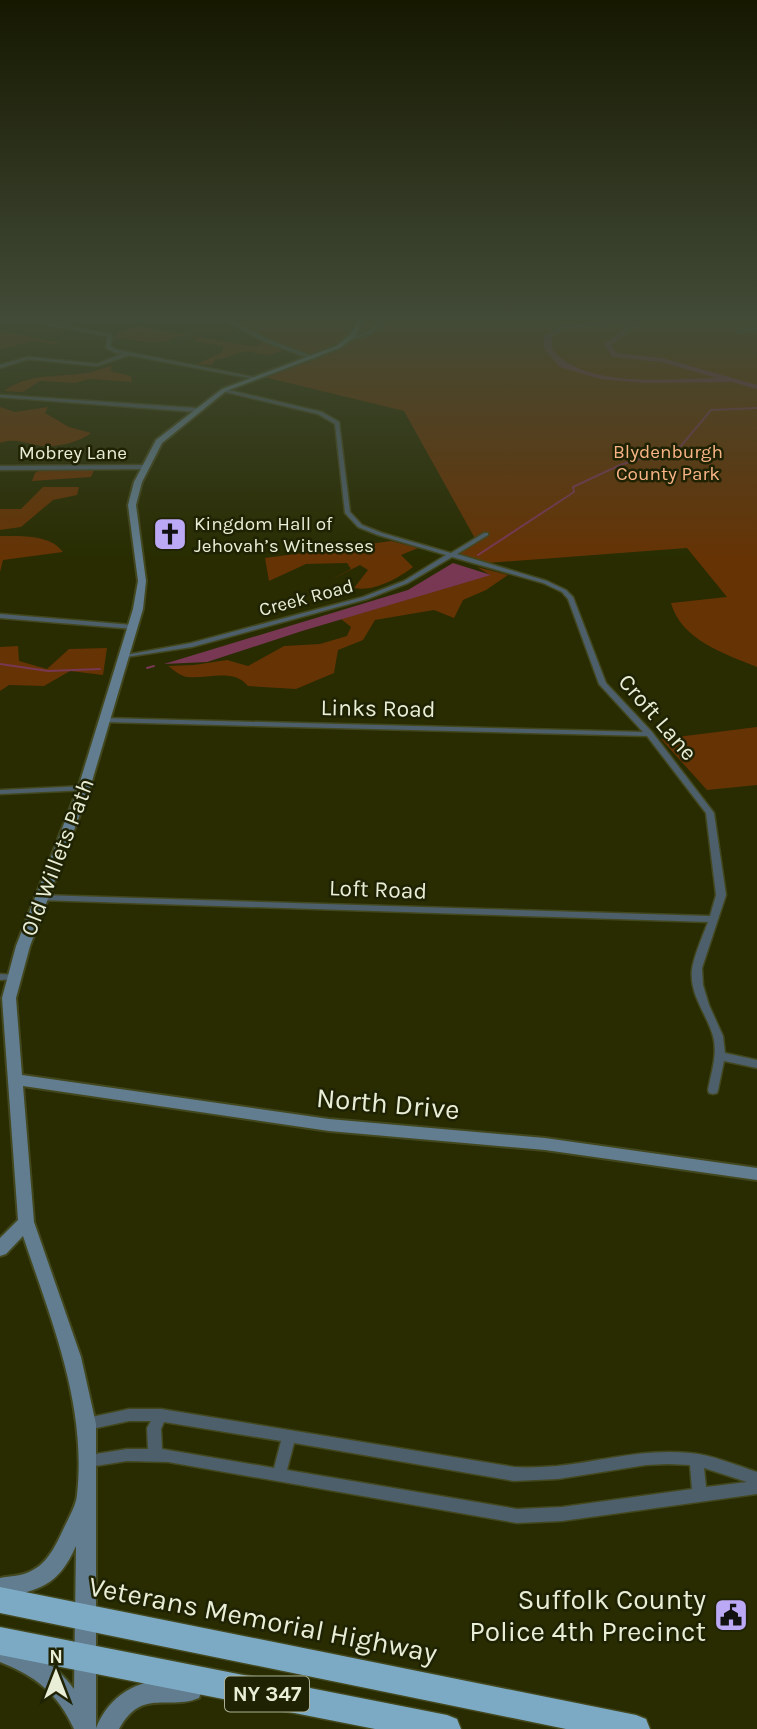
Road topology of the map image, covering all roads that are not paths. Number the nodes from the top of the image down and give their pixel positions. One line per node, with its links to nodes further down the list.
1 (38, 399): 4 (street)
2 (212, 399): 4 (main road, Old Willets Path)
3 (260, 399): 8 (street, Croft Lane)
4 (196, 410): 5 (main road, Old Willets Path)
5 (145, 467): 6 (street, Mobrey Lane); 10 (main road, Old Willets Path)
6 (0, 468)
7 (486, 534): 8 (street, Creek Road)
8 (449, 554): 11 (street, Creek Road); 13 (street, Croft Lane)
9 (0, 616): 10 (street)
10 (132, 627): 11 (main road, Old Willets Path)
11 (122, 657): 12 (main road, Old Willets Path)
12 (106, 720): 13 (street, Links Road); 14 (main road, Old Willets Path)
13 (649, 734): 17 (street, Croft Lane)
14 (84, 788): 15 (street); 16 (main road, Old Willets Path)
15 (0, 792)
16 (42, 898): 17 (street, Loft Road); 18 (main road, Old Willets Path)
17 (713, 919): 19 (street, Croft Lane)
18 (7, 977): 21 (main road, Old Willets Path)
19 (720, 1056): 20 (street); 22 (street, Croft Lane)
20 (757, 1064)
21 (15, 1079): 23 (main road, North Drive); 24 (main road, Old Willets Path)
22 (713, 1090)
23 (757, 1174)
24 (26, 1222): 25 (main road); 27 (main road, Old Willets Path)
25 (0, 1249)
26 (161, 1415): 27 (street); 28 (street); 29 (street)
27 (87, 1424): 31 (main road, Old Willets Path)
28 (289, 1436): 30 (street); 32 (street)
29 (155, 1455): 31 (street); 32 (street)
30 (697, 1460): 33 (street); 36 (street)
31 (89, 1461): 35 (main road, Old Willets Path)
32 (279, 1476): 36 (street)
33 (757, 1479)
34 (757, 1487): 36 (street)
35 (89, 1493): 37 (main road); 39 (main road, Old Willets Path)
36 (699, 1495)
37 (0, 1588)
38 (0, 1600): 39 (highway, Veterans Memorial Highway / NY 347)
39 (87, 1617): 42 (main road, Old Willets Path); 46 (highway, Veterans Memorial Highway / NY 347)
40 (0, 1640): 42 (highway, NY 347)
41 (0, 1651): 44 (main road)
42 (86, 1657): 43 (highway, NY 347); 44 (main road, Old Willets Path)
43 (257, 1692): 44 (main road); 45 (highway, NY 347)
44 (93, 1728)
45 (447, 1729)
46 (636, 1729)

